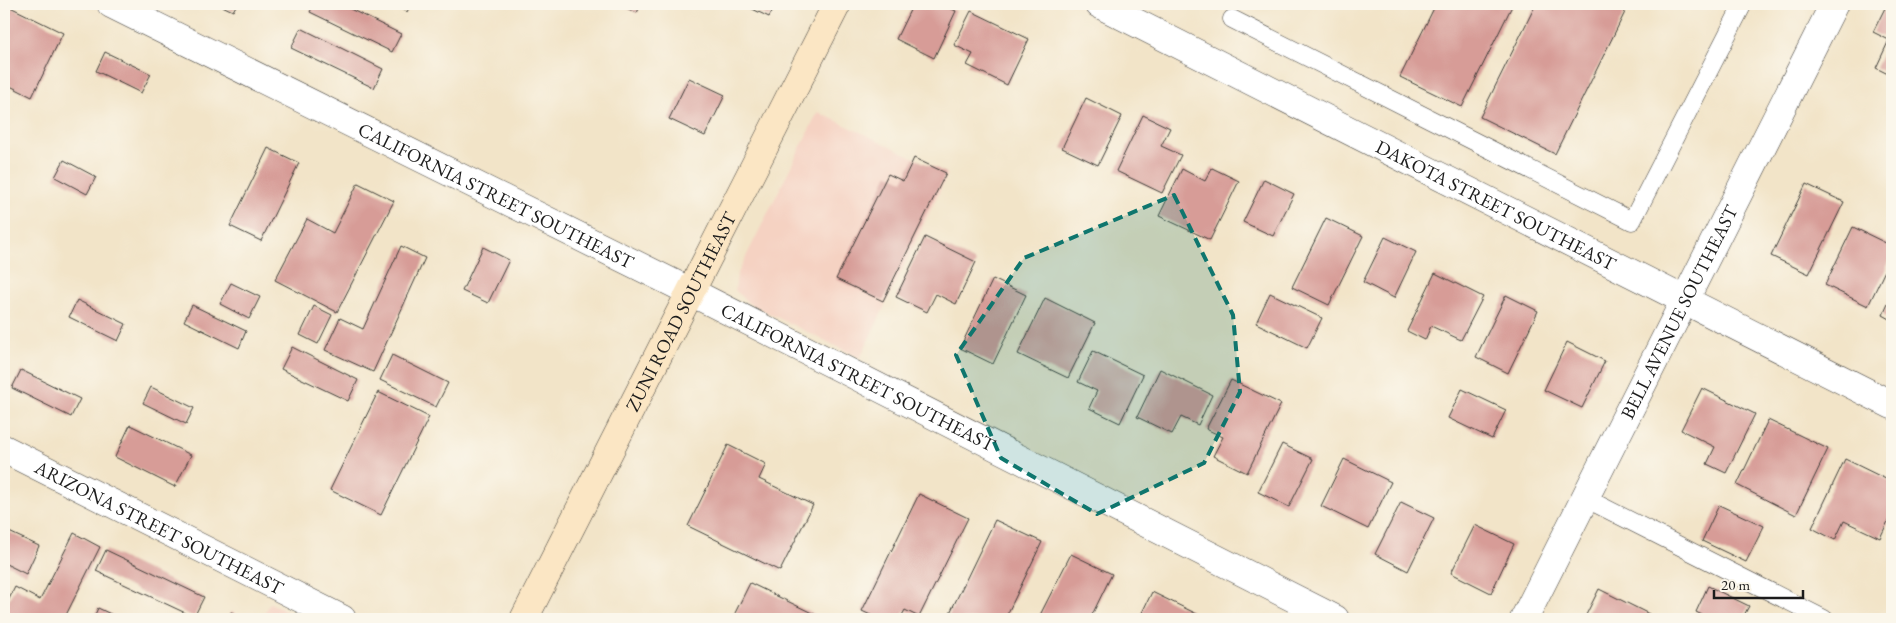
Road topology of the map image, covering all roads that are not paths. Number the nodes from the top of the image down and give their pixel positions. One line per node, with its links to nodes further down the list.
1 (837, 4): 7 (street, ZUNI ROAD SOUTHEAST)
2 (1099, 4): 8 (street, DAKOTA STREET SOUTHEAST)
3 (1743, 4): 6 (lane)
4 (1834, 4): 8 (street, BELL AVENUE SOUTHEAST)
5 (115, 5): 7 (street, CALIFORNIA STREET SOUTHEAST)
6 (1232, 19)
7 (691, 292): 13 (street, ZUNI ROAD SOUTHEAST); 14 (street, CALIFORNIA STREET SOUTHEAST)
8 (1685, 300): 9 (street, DAKOTA STREET SOUTHEAST); 11 (street, BELL AVENUE SOUTHEAST)
9 (1892, 405)
10 (4, 449): 12 (street, ARIZONA STREET SOUTHEAST)
11 (1585, 498): 15 (street, BELL AVENUE SOUTHEAST); 16 (lane)
12 (342, 619)
13 (524, 619)
14 (1335, 619)
15 (1524, 619)
16 (1824, 619)

